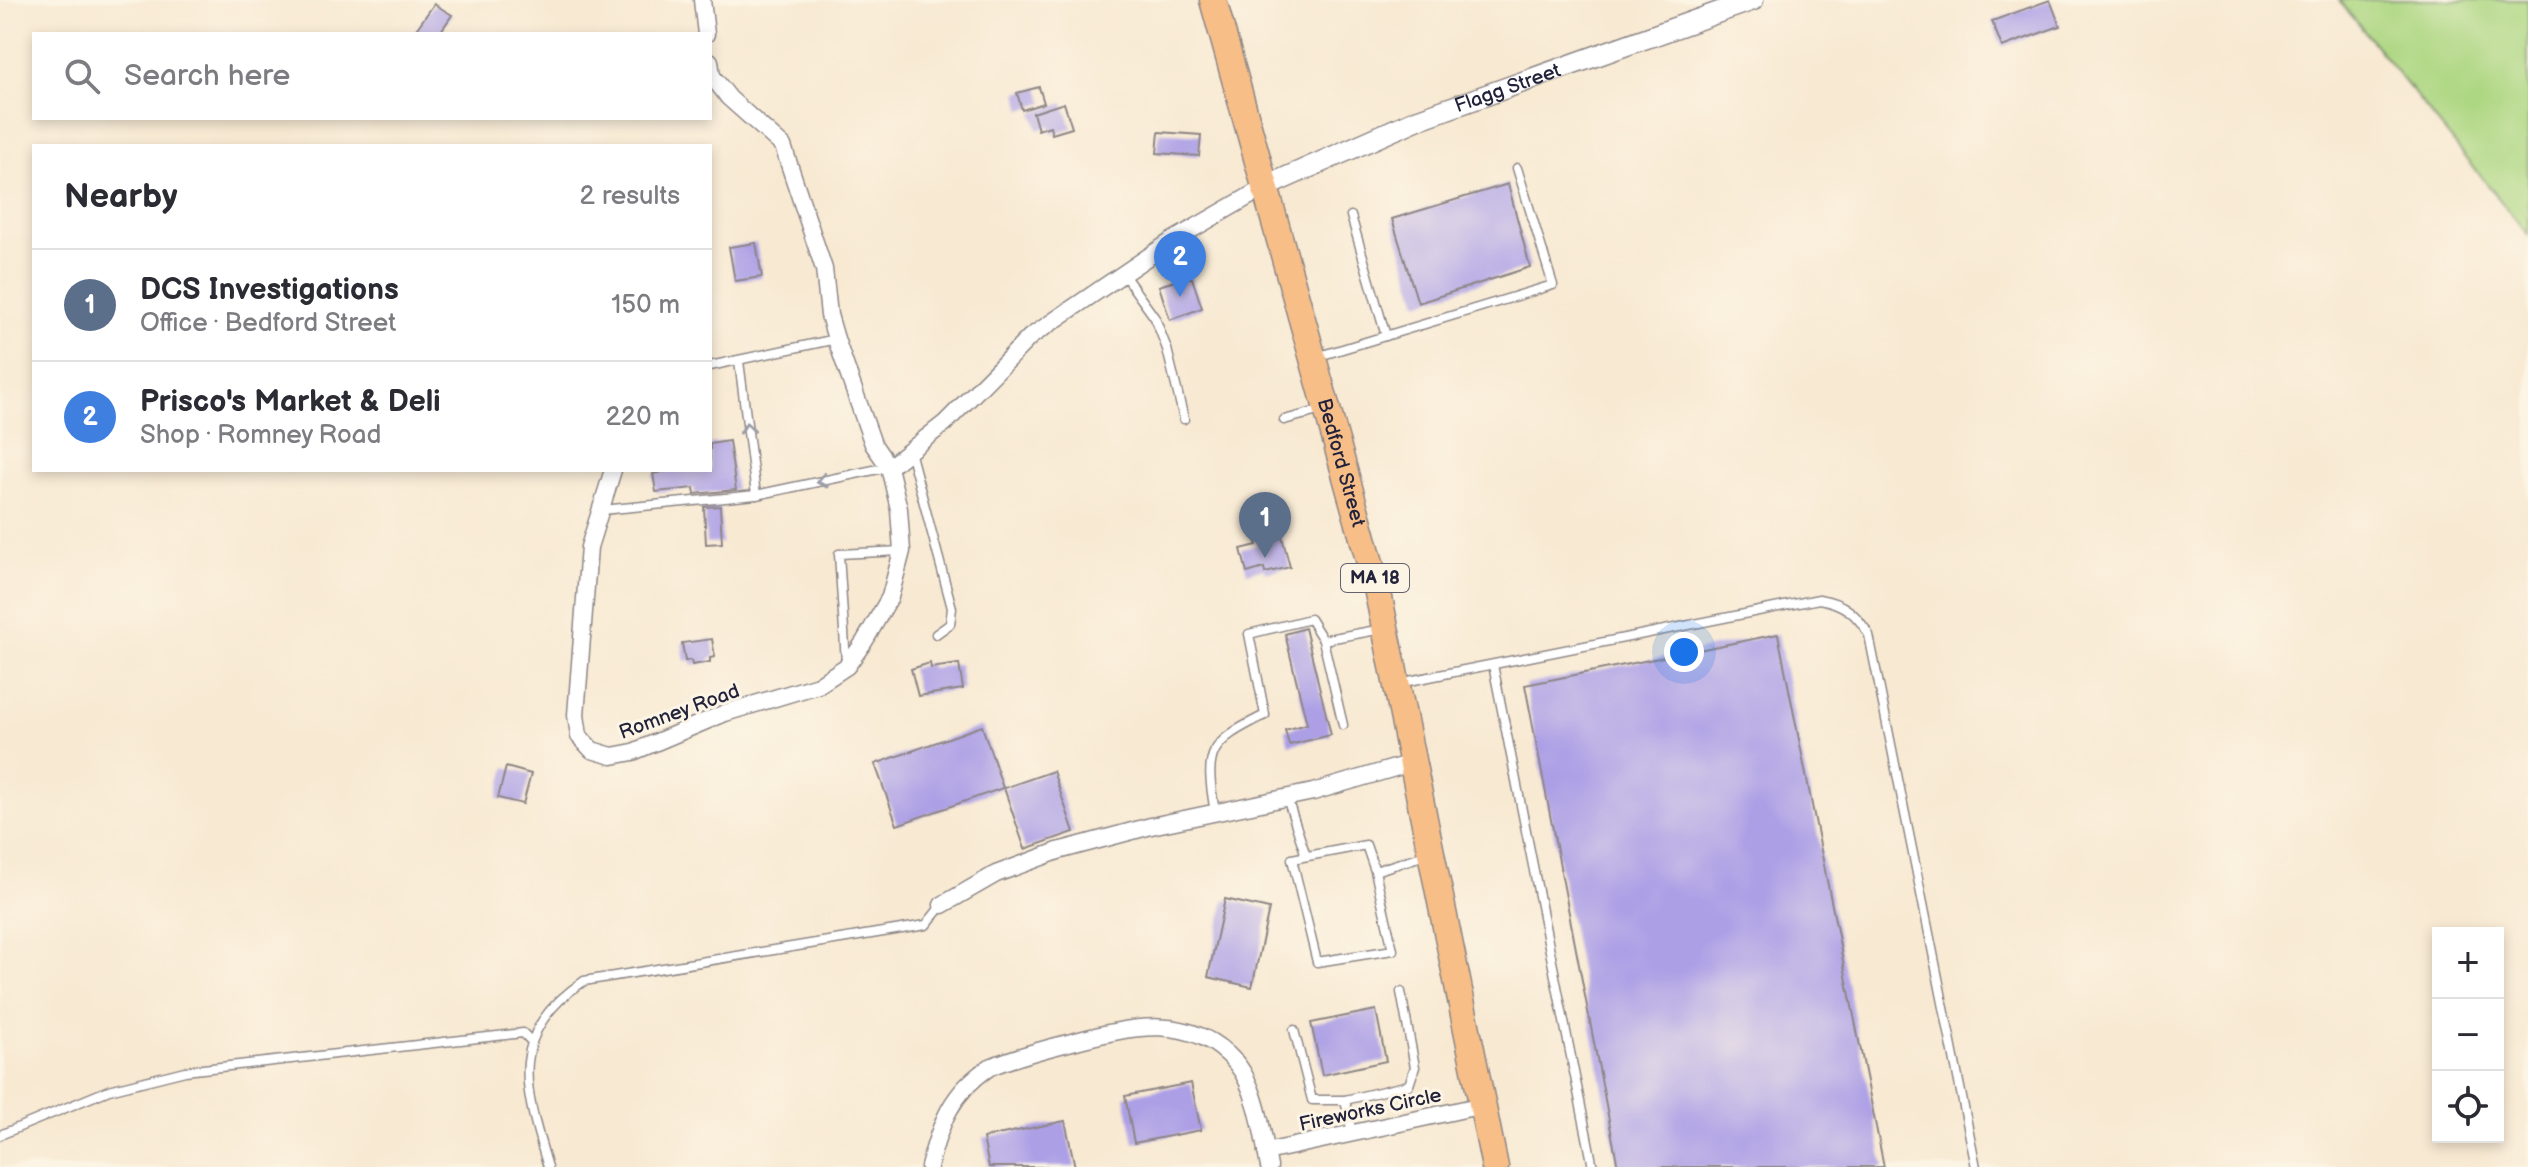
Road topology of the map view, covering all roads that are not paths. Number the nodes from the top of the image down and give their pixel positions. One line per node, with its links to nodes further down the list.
1 (702, 0): 4 (street)
2 (1213, 0): 7 (main road, Bedford Street / MA 18)
3 (1753, 0): 7 (street, Flagg Street)
4 (706, 32)
5 (712, 76): 11 (street, Romney Road)
6 (1517, 168): 10 (lane)
7 (1267, 186): 9 (street); 12 (main road, Bedford Street / MA 18)
8 (1351, 216): 10 (lane)
9 (1124, 275): 16 (lane); 18 (street)
10 (1386, 336): 12 (lane)
11 (836, 339): 13 (lane); 19 (street, Romney Road)
12 (1315, 358): 15 (main road, Bedford Street / MA 18)
13 (739, 361): 14 (lane); 21 (lane, one-way to 13)
14 (712, 366)
15 (1329, 408): 17 (lane); 24 (main road, Bedford Street / MA 18)
16 (1184, 419)
17 (1284, 420)
18 (910, 451): 19 (street); 25 (lane)
19 (889, 467): 21 (lane, one-way to 21); 23 (street, Romney Road)
20 (612, 472): 22 (street, Romney Road)
21 (756, 495): 22 (lane)
22 (601, 510): 28 (street, Romney Road)
23 (902, 551): 28 (street, Romney Road); 28 (lane)
24 (1387, 628): 26 (lane); 29 (main road, Bedford Street / MA 18)
25 (936, 634)
26 (1323, 640): 30 (lane); 33 (lane)
27 (1493, 665): 29 (lane); 49 (lane); 50 (lane)
28 (847, 666)
29 (1399, 683): 31 (main road, Bedford Street / MA 18)
30 (1343, 725)
31 (1415, 762): 32 (street); 34 (main road, Bedford Street / MA 18)
32 (1287, 797): 33 (street); 35 (lane)
33 (1215, 812): 37 (street)
34 (1433, 852): 36 (lane); 42 (main road, Bedford Street / MA 18)
35 (1306, 856): 36 (lane); 36 (lane)
36 (1375, 871)
37 (942, 905): 40 (lane)
38 (1401, 992): 41 (lane)
39 (1294, 1030): 41 (lane)
40 (531, 1041): 44 (lane); 46 (lane)
41 (1345, 1100): 43 (lane)
42 (1483, 1105): 43 (street, Fireworks Circle); 48 (main road, Bedford Street / MA 18)
43 (1353, 1133): 45 (street, Fireworks Circle)
44 (0, 1135)
45 (1267, 1160): 47 (street, Fireworks Circle)
46 (548, 1167)
47 (929, 1167)
48 (1495, 1167)
49 (1593, 1167)
50 (1976, 1167)

